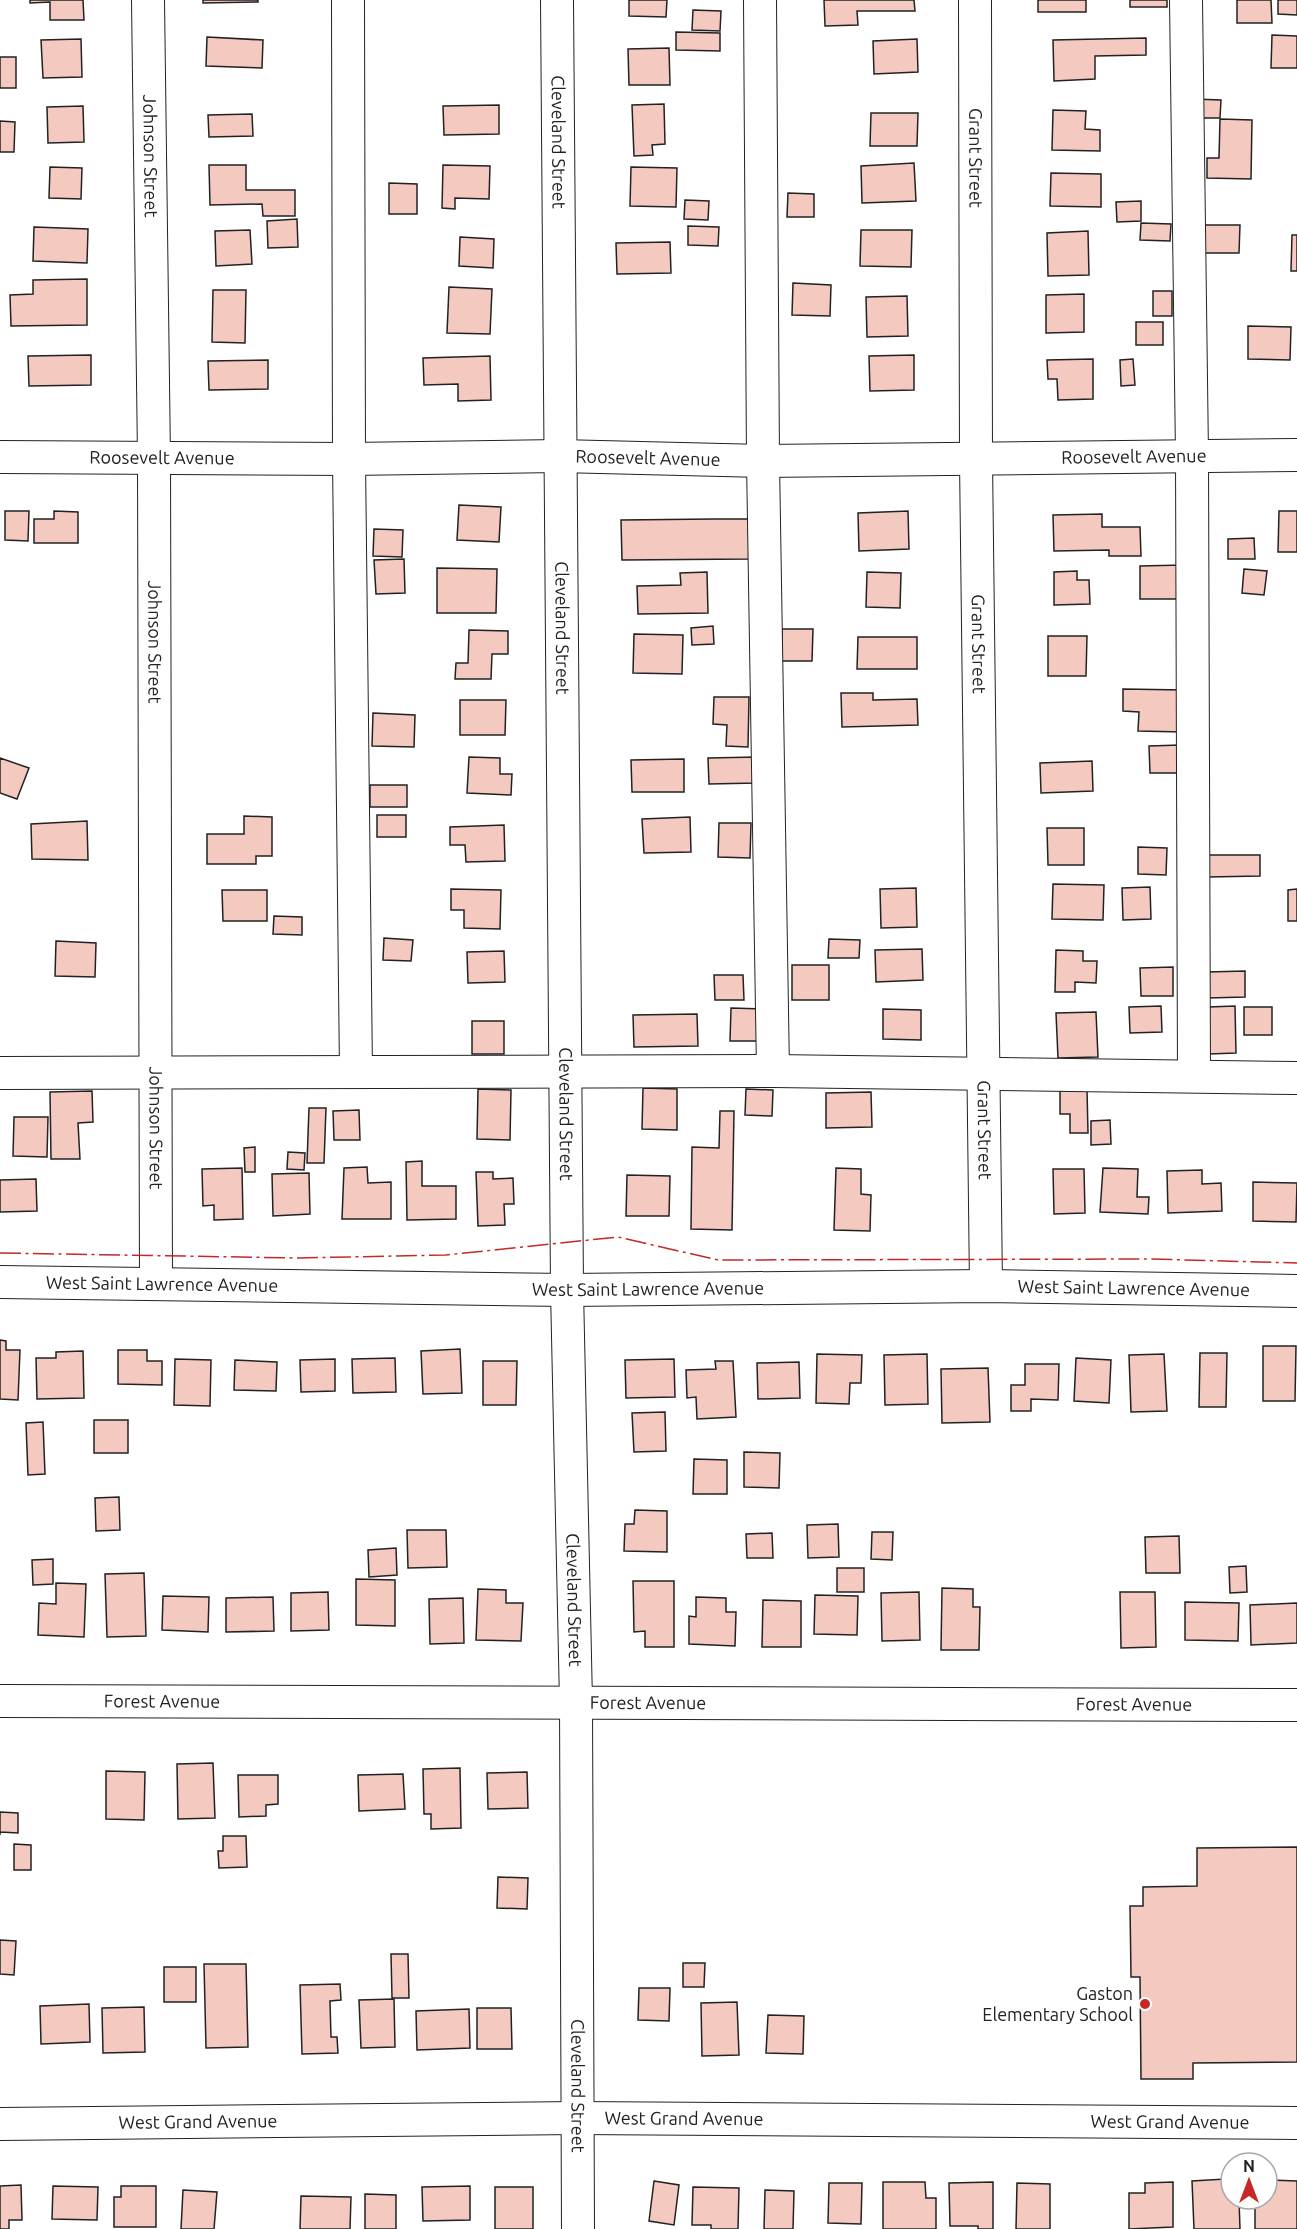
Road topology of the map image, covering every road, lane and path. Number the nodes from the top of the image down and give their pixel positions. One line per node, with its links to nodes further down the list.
1 (148, 0): 11 (street, Johnson Street)
2 (348, 0): 12 (street)
3 (556, 0): 9 (street, Cleveland Street)
4 (760, 0): 14 (street)
5 (975, 0): 13 (street, Grant Street)
6 (1186, 0): 7 (street)
7 (1192, 455): 8 (street, Roosevelt Avenue); 13 (street, Roosevelt Avenue); 21 (street)
8 (1297, 455)
9 (560, 456): 12 (street, Roosevelt Avenue); 14 (street, Roosevelt Avenue); 19 (street, Cleveland Street)
10 (0, 457): 11 (street, Roosevelt Avenue)
11 (153, 458): 12 (street, Roosevelt Avenue); 18 (street, Johnson Street)
12 (349, 459): 16 (street)
13 (976, 460): 14 (street, Roosevelt Avenue); 20 (street, Grant Street)
14 (764, 461): 15 (street)
15 (773, 1071): 19 (street); 20 (street)
16 (356, 1072): 18 (street); 19 (street)
17 (0, 1073): 18 (street)
18 (154, 1073): 24 (street, Johnson Street)
19 (565, 1073): 26 (street, Cleveland Street)
20 (982, 1073): 21 (street); 25 (street, Grant Street)
21 (1194, 1076): 22 (street)
22 (1297, 1078)
23 (0, 1282): 24 (street, West Saint Lawrence Avenue)
24 (156, 1284): 26 (street, West Saint Lawrence Avenue)
25 (986, 1286): 26 (street, West Saint Lawrence Avenue); 27 (street, West Saint Lawrence Avenue)
26 (567, 1290): 29 (street, Cleveland Street)
27 (1297, 1291)
28 (0, 1701): 29 (street, Forest Avenue)
29 (576, 1702): 30 (street, Forest Avenue); 31 (street, Cleveland Street)
30 (1297, 1705)
31 (576, 2118): 32 (street, West Grand Avenue); 33 (street, West Grand Avenue); 34 (street, Cleveland Street)
32 (1297, 2123)
33 (0, 2124)
34 (578, 2229)

